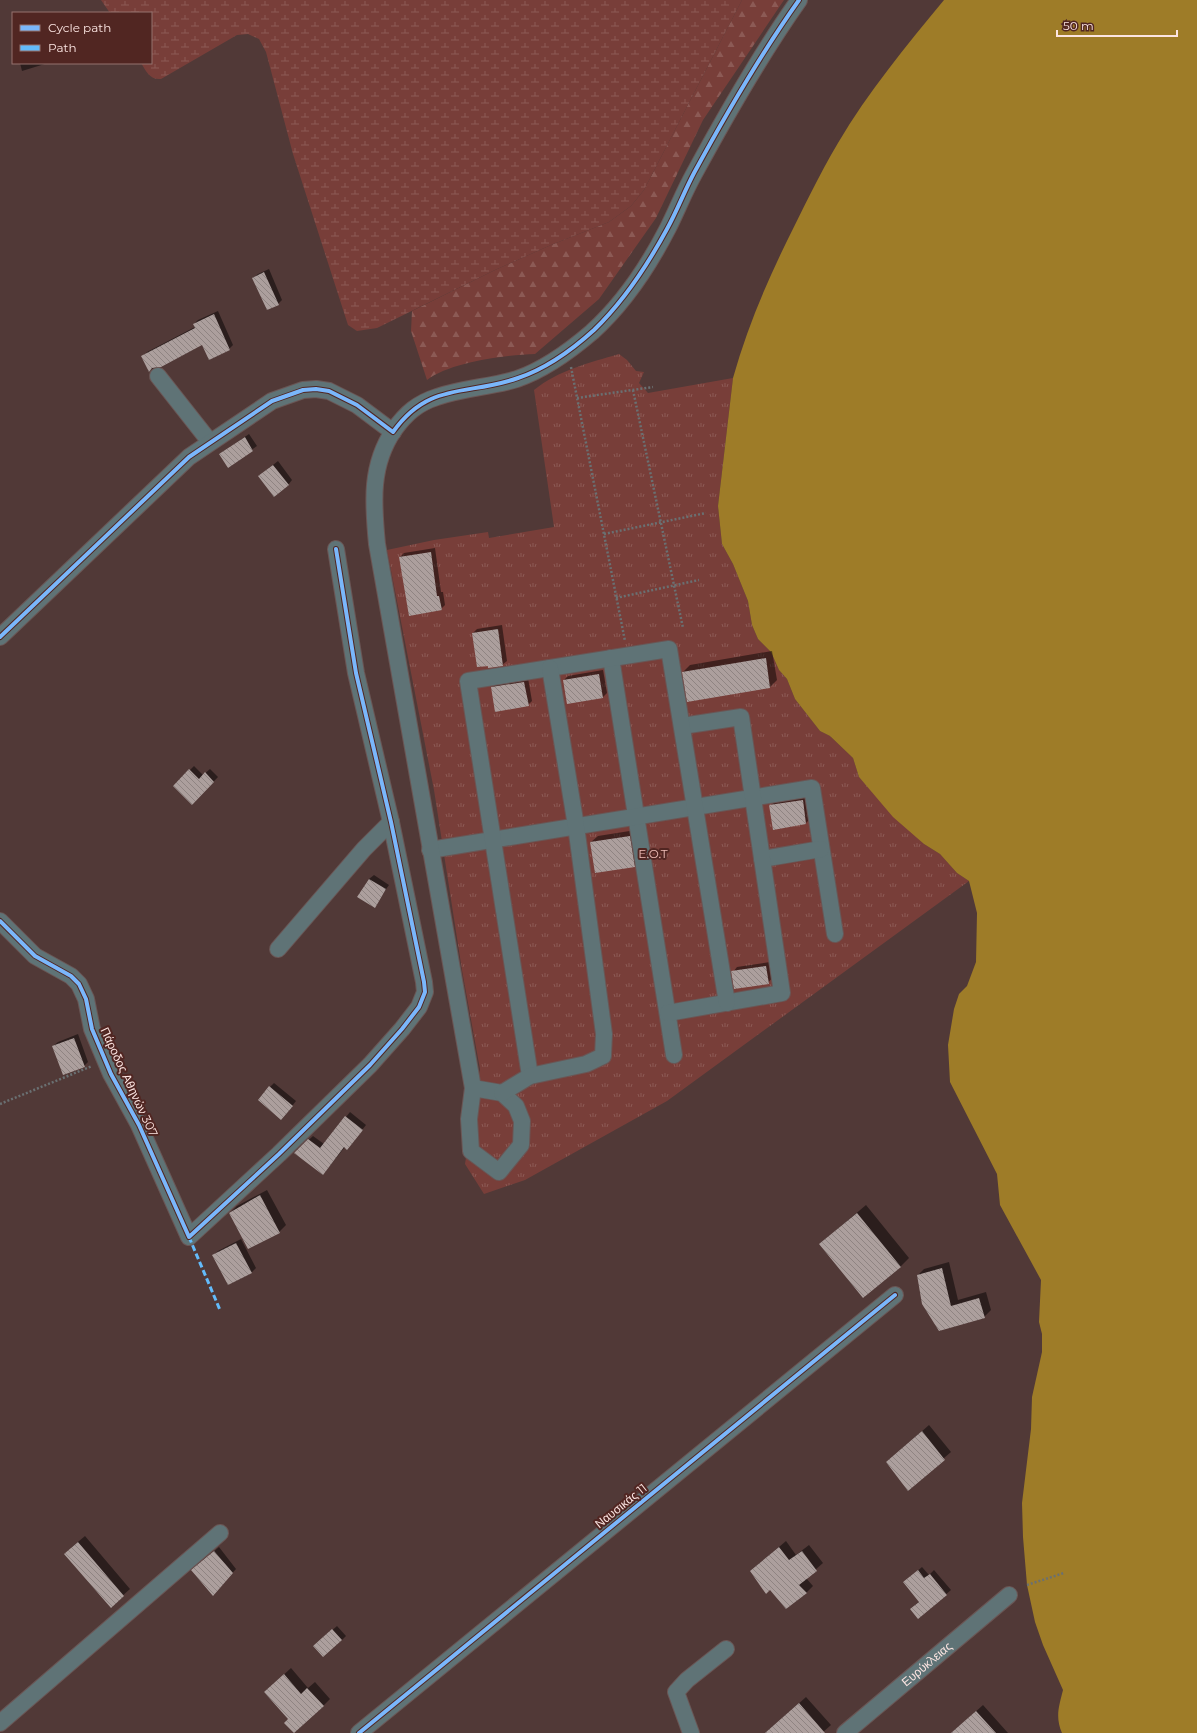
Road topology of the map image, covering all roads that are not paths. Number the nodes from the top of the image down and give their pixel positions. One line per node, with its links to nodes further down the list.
1 (799, 0): 3 (street)
2 (158, 376): 4 (street)
3 (393, 432): 4 (street); 17 (street)
4 (210, 442): 6 (street)
5 (336, 549): 13 (street)
6 (0, 638)
7 (611, 658): 8 (street); 9 (street); 12 (street)
8 (550, 668): 14 (street); 15 (street)
9 (682, 726): 10 (street); 11 (street)
10 (753, 798): 11 (street); 16 (street); 18 (street)
11 (695, 807): 12 (street); 22 (street)
12 (636, 817): 14 (street); 23 (street)
13 (392, 822): 19 (street, Πάροδος Αθηνών 307); 21 (street)
14 (576, 826): 15 (street); 25 (street)
15 (493, 840): 17 (street); 25 (street)
16 (822, 849): 18 (street); 20 (street)
17 (430, 850): 26 (street)
18 (762, 859): 22 (street)
19 (0, 921)
20 (835, 934)
21 (278, 949)
22 (727, 1003): 23 (street)
23 (668, 1013): 24 (street)
24 (674, 1055)
25 (530, 1076): 27 (street)
26 (473, 1088): 27 (street); 27 (street)
27 (502, 1093)
28 (895, 1295): 33 (street, Ναυσικάς 11)
29 (220, 1532): 32 (street)
30 (1009, 1594): 35 (street, Ευρύκλειας)
31 (726, 1649): 34 (street)
32 (0, 1723)
33 (359, 1733)
34 (691, 1733)
35 (845, 1733)

